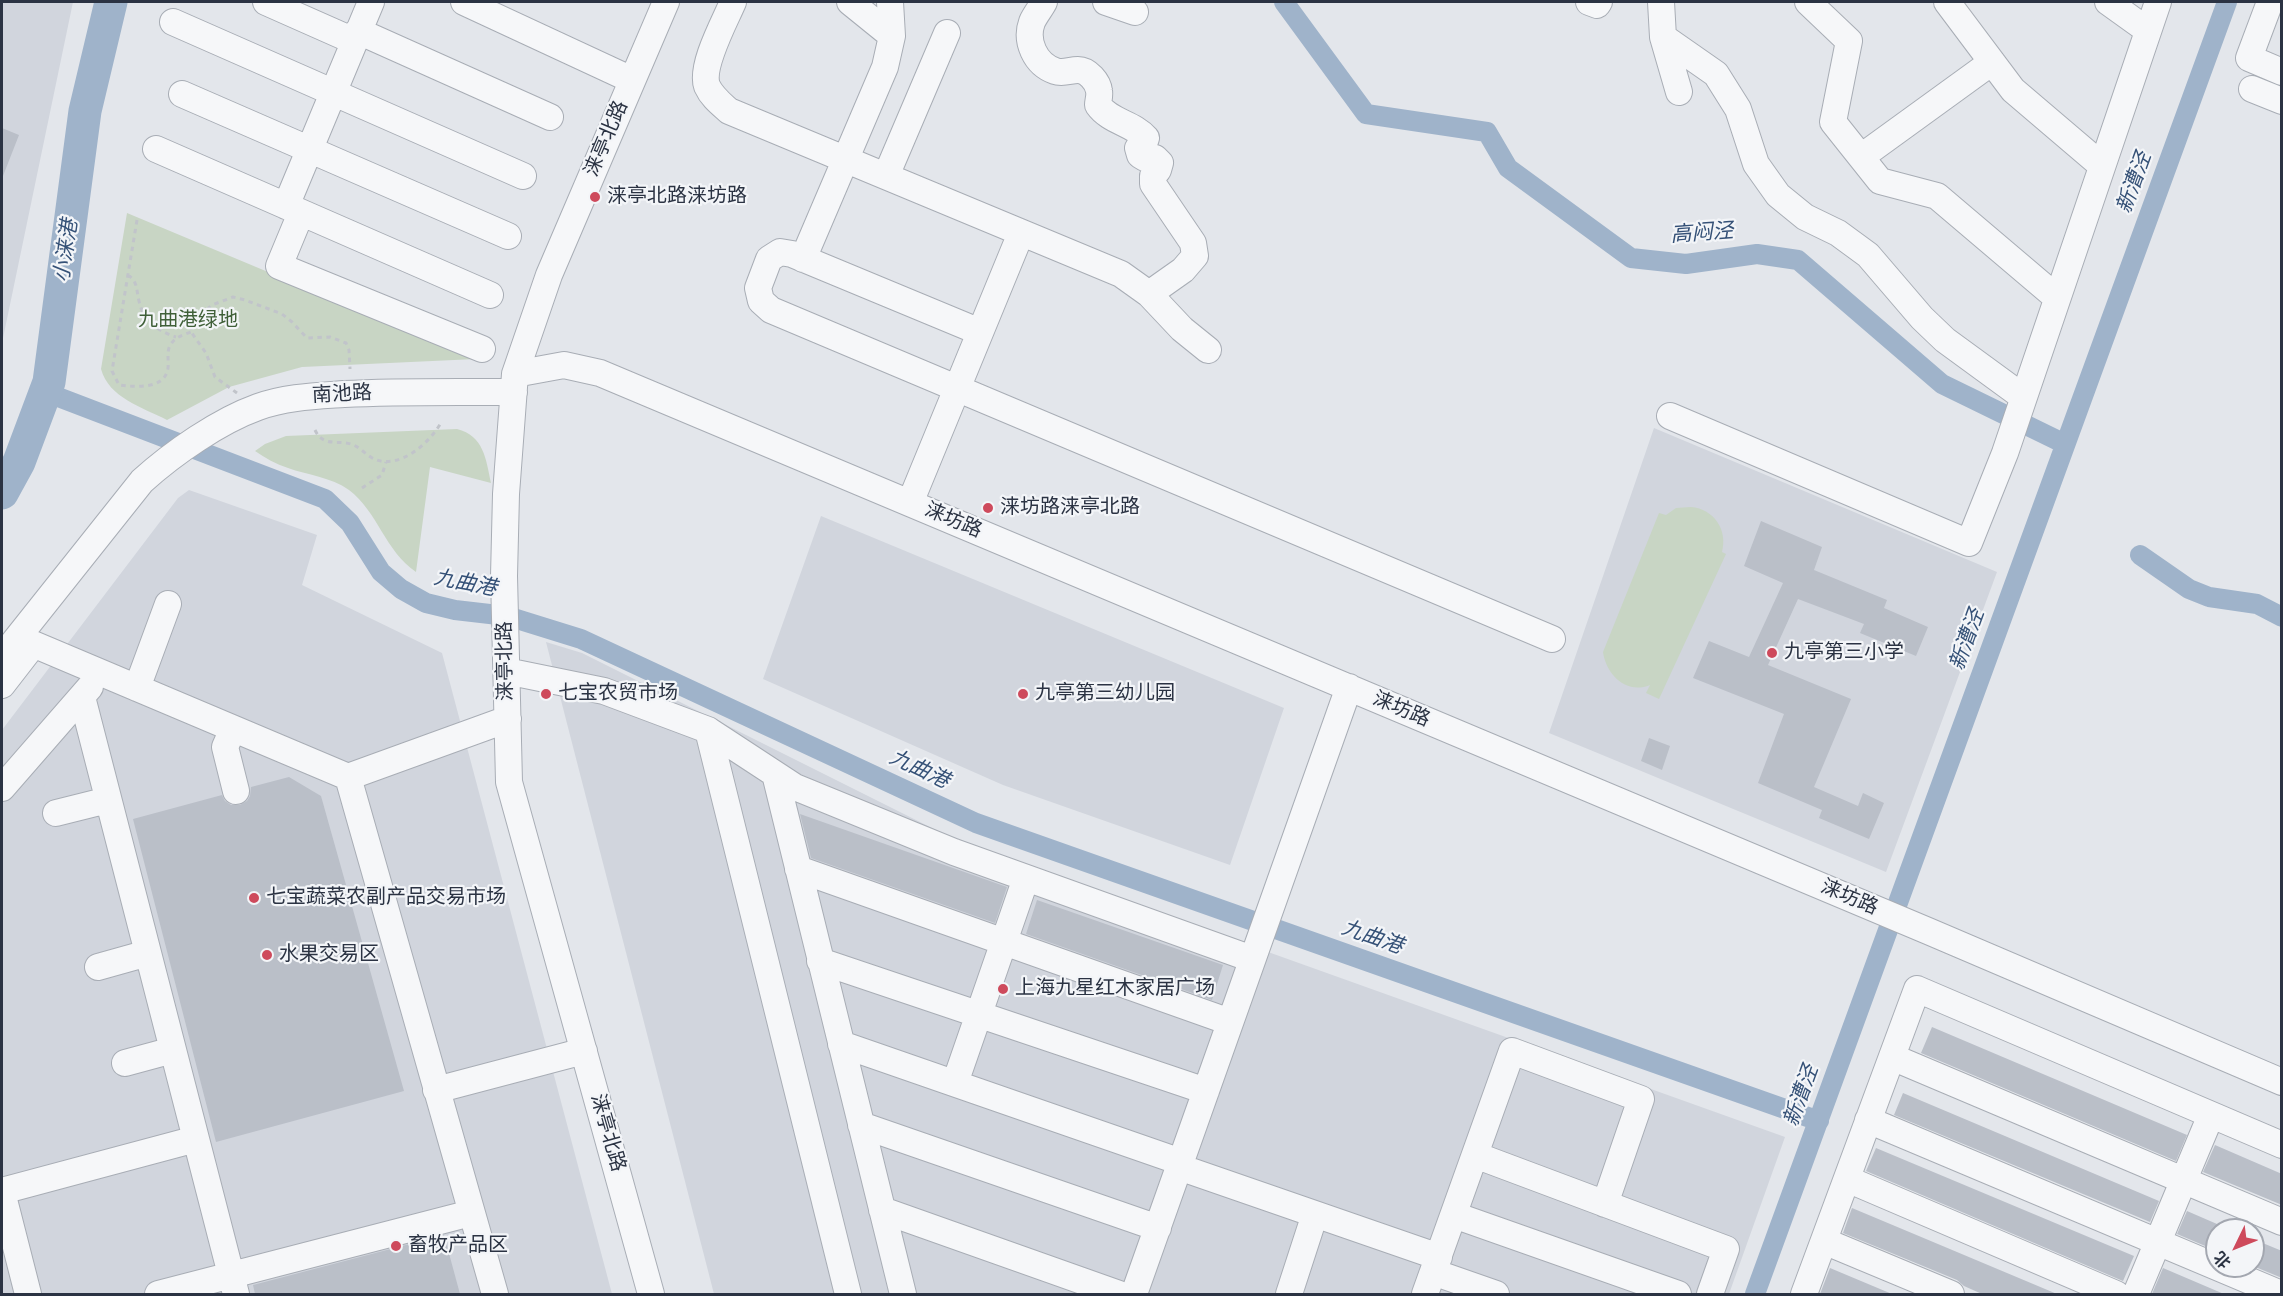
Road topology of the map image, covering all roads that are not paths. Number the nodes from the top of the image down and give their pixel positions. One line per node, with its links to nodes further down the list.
1 (266, 2): 23 (street)
2 (371, 2): 23 (street)
3 (464, 2): 18 (street)
4 (666, 2): 28 (street, 涞亭北路)
5 (733, 2): 38 (street)
6 (850, 2): 24 (street)
7 (890, 2): 24 (street)
8 (1044, 2): 46 (street)
9 (1106, 2): 19 (street)
10 (1589, 2): 11 (street)
11 (1599, 2)
12 (1660, 2): 25 (street)
13 (1808, 2): 37 (street)
14 (1947, 2): 26 (street)
15 (2108, 2): 21 (street)
16 (2158, 2): 21 (street)
17 (2270, 2): 27 (street)
18 (510, 11): 28 (street)
19 (1135, 12)
20 (173, 22): 30 (street)
21 (2147, 30): 39 (street)
22 (947, 33): 41 (street)
23 (356, 36): 30 (street); 34 (street)
24 (892, 36): 38 (street)
25 (1663, 37): 31 (street); 54 (street)
26 (1992, 62): 37 (street); 39 (street)
27 (2282, 72)
28 (632, 80): 52 (street, 涞亭北路)
29 (2253, 89): 33 (street)
30 (333, 92): 36 (street); 40 (street)
31 (1679, 92)
32 (182, 94): 36 (street)
33 (2282, 101)
34 (550, 117)
35 (156, 149): 42 (street)
36 (309, 150): 42 (street); 44 (street)
37 (1861, 157): 48 (street)
38 (846, 159): 41 (street); 45 (street)
39 (2101, 165): 48 (street)
40 (523, 176)
41 (886, 176): 43 (street)
42 (294, 209): 47 (street); 50 (street)
43 (1022, 233): 46 (street); 49 (street)
44 (508, 236)
45 (803, 259): 49 (street); 53 (street)
46 (1149, 294): 51 (street)
47 (490, 295)
48 (2056, 297): 54 (street)
49 (980, 332): 53 (street)
50 (482, 349)
51 (1208, 350)
52 (514, 383): 56 (street, 南池路); 57 (street, 涞坊路); 62 (street, 涞亭北路)
53 (957, 388): 57 (street); 59 (street)
54 (2024, 392): 55 (street)
55 (1670, 416)
56 (174, 455): 60 (street); 61 (street, 南池路)
57 (910, 503): 65 (street, 涞坊路)
58 (168, 604): 66 (street)
59 (1552, 639)
60 (33, 644): 63 (street); 64 (street)
61 (2, 657)
62 (506, 660): 68 (street, 涞亭北路); 70 (street)
63 (101, 674): 66 (street); 67 (street)
64 (2, 685)
65 (1348, 687): 81 (street); 91 (street, 涞坊路)
66 (137, 688): 69 (street)
67 (82, 697): 73 (street); 75 (street)
68 (507, 719): 72 (street); 88 (street, 涞亭北路)
69 (233, 729): 72 (street); 74 (street)
70 (708, 730): 71 (street); 120 (street)
71 (775, 774): 77 (street); 78 (street)
72 (348, 777): 93 (street)
73 (2, 788)
74 (236, 791)
75 (108, 800): 76 (street); 80 (street)
76 (56, 813)
77 (798, 869): 79 (street); 82 (street)
78 (1026, 878): 79 (street); 81 (street)
79 (1004, 942): 84 (street); 85 (street)
80 (148, 953): 83 (street); 87 (street)
81 (1253, 956): 85 (street)
82 (820, 961): 84 (street); 86 (street)
83 (99, 967)
84 (979, 1014): 92 (street); 94 (street)
85 (1230, 1022): 94 (street)
86 (841, 1044): 92 (street); 97 (street)
87 (173, 1050): 90 (street); 98 (street)
88 (584, 1051): 93 (street); 119 (street, 涞亭北路)
89 (1892, 1058): 95 (street); 96 (street); 103 (street)
90 (125, 1063)
91 (2282, 1082)
92 (955, 1083): 101 (street)
93 (436, 1090): 107 (street)
94 (1206, 1091): 101 (street)
95 (2211, 1115): 99 (street); 103 (street)
96 (1869, 1120): 102 (street); 113 (street)
97 (861, 1125): 106 (street); 111 (street)
98 (196, 1139): 104 (street); 115 (street)
99 (2282, 1145)
100 (1475, 1155): 105 (street); 105 (street); 109 (street)
101 (1180, 1164): 108 (street); 111 (street)
102 (1847, 1179): 112 (street); 130 (street)
103 (2184, 1180): 110 (street); 113 (street)
104 (2, 1191): 116 (street)
105 (1605, 1204): 127 (street)
106 (882, 1210): 121 (street); 122 (street)
107 (471, 1213): 115 (street); 118 (street)
108 (1315, 1214): 114 (street); 124 (street)
109 (1454, 1215): 114 (street); 126 (street)
110 (2282, 1222)
111 (1158, 1228): 123 (street)
112 (1824, 1241): 128 (street); 129 (street)
113 (2157, 1242): 131 (street); 132 (street)
114 (1432, 1274): 125 (street)
115 (234, 1285): 117 (street)
116 (28, 1294)
117 (158, 1294)
118 (495, 1294)
119 (651, 1294)
120 (848, 1294)
121 (903, 1294)
122 (1119, 1294)
123 (1134, 1294)
124 (1289, 1294)
125 (1496, 1294)
126 (1678, 1294)
127 (1710, 1294)
128 (1804, 1294)
129 (1951, 1294)
130 (2116, 1294)
131 (2136, 1294)
132 (2281, 1294)

